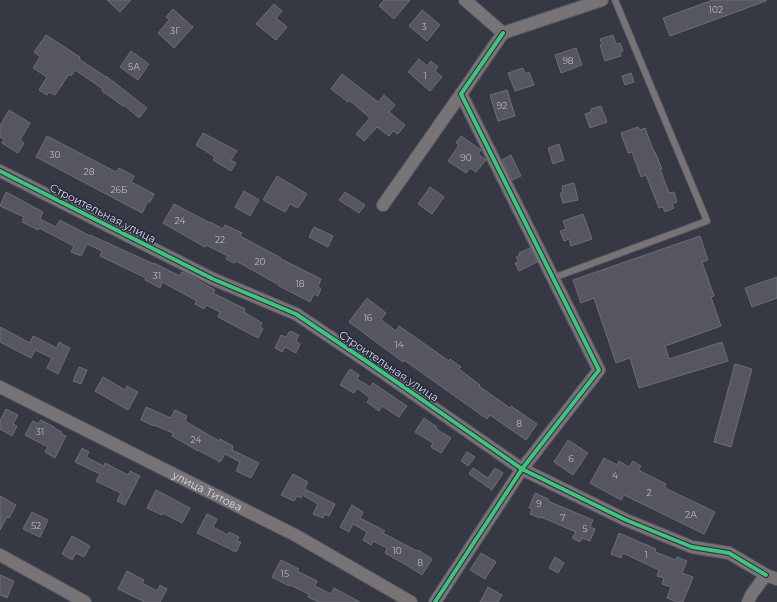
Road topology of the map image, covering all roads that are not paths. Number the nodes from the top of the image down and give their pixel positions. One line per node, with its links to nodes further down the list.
1 (465, 0): 4 (street)
2 (602, 0): 4 (street)
3 (615, 0): 8 (lane)
4 (503, 33): 5 (street)
5 (461, 94): 7 (street); 8 (street)
6 (0, 171): 10 (street, Строительная улица)
7 (382, 205)
8 (552, 278): 10 (street)
9 (0, 387): 14 (street, улица Титова)
10 (522, 469): 12 (street, Строительная улица); 15 (street)
11 (0, 555): 13 (street)
12 (772, 577): 16 (street)
13 (85, 602)
14 (411, 602)
15 (435, 602)
16 (748, 602)

